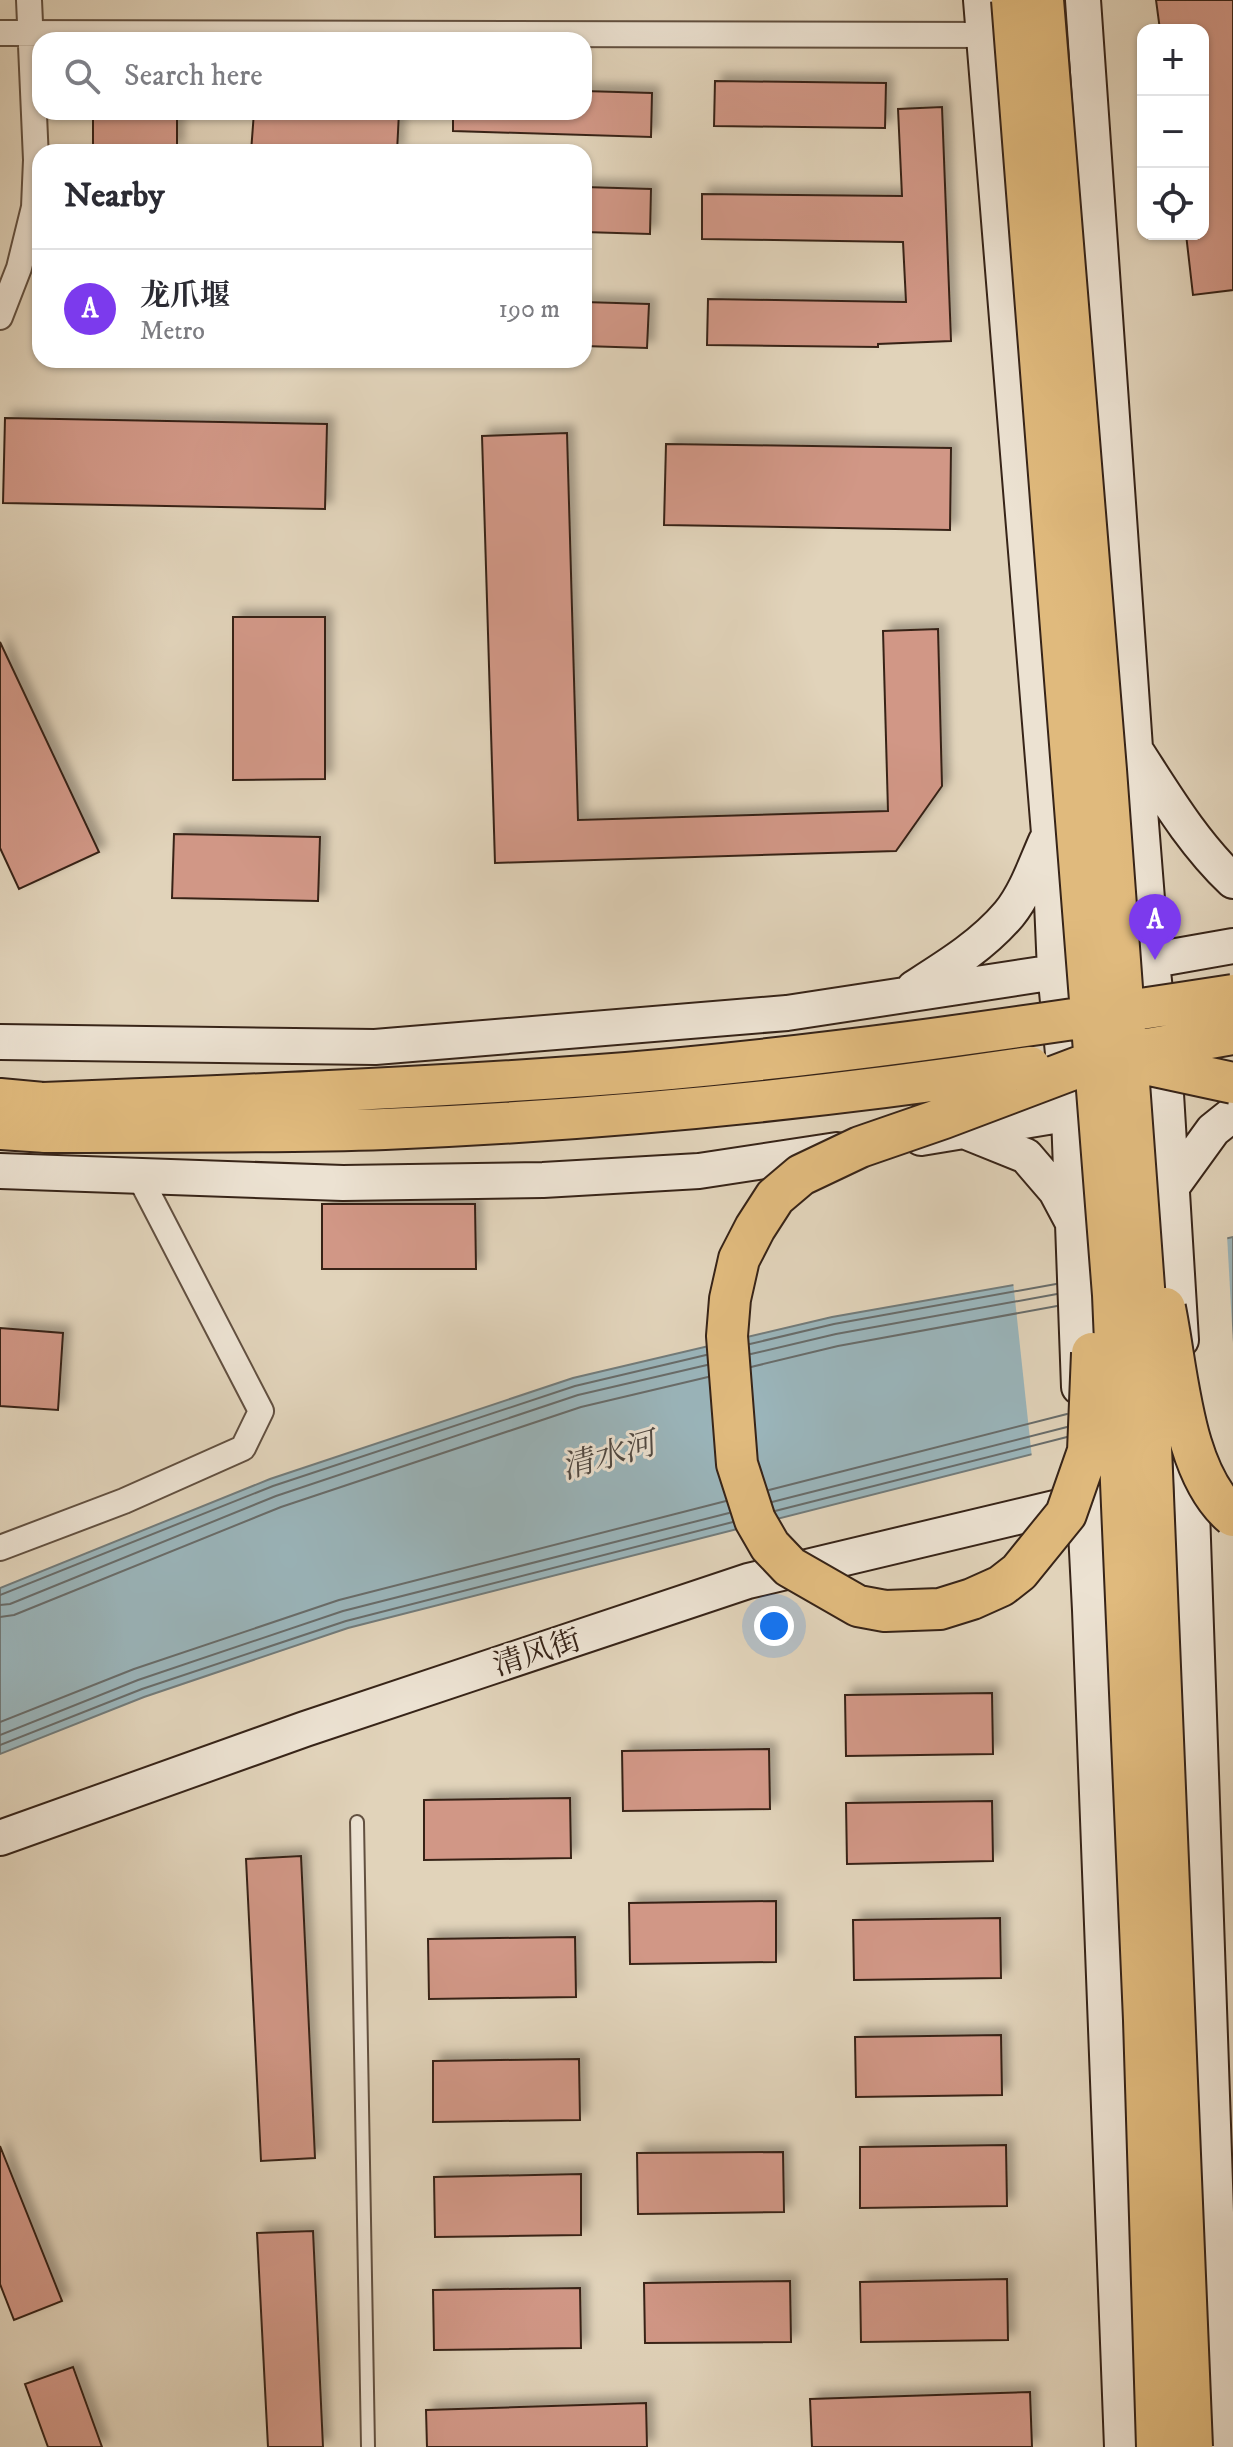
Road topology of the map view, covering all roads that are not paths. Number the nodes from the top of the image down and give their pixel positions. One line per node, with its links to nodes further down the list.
1 (29, 0): 7 (street)
2 (981, 0): 10 (main road)
3 (1012, 0): 35 (main road, bridge)
4 (1043, 0): 35 (main road, bridge)
5 (1083, 0): 9 (main road)
6 (0, 33): 7 (street)
7 (30, 33): 11 (street)
8 (592, 34): 10 (street)
9 (1086, 34): 10 (street); 16 (main road)
10 (984, 35): 17 (main road)
11 (32, 75)
12 (34, 120): 13 (street)
13 (35, 144)
14 (32, 215): 15 (street)
15 (0, 317)
16 (1135, 748): 18 (main road); 20 (main road)
17 (1049, 833): 21 (main road); 23 (main road)
18 (1233, 881)
19 (1233, 946): 20 (main road)
20 (1152, 962): 21 (main road); 28 (main road)
21 (1055, 971): 23 (main road); 31 (main road)
22 (1233, 995): 32 (main road, bridge)
23 (900, 996): 25 (main road)
24 (1233, 1034): 26 (main road, bridge)
25 (0, 1042)
26 (1108, 1056): 27 (main road, bridge); 32 (main road, bridge); 35 (main road, bridge)
27 (1233, 1083): 28 (main road)
28 (1166, 1094): 31 (main road); 38 (main road)
29 (0, 1099): 32 (main road)
30 (1233, 1114): 38 (main road)
31 (1069, 1115): 34 (main road); 39 (main road)
32 (45, 1117): 33 (main road)
33 (0, 1129)
34 (963, 1131): 37 (main road); 39 (main road)
35 (1117, 1143): 43 (main road, bridge); 49 (main road, bridge); 50 (main road, bridge)
36 (0, 1171): 37 (main road)
37 (140, 1178): 44 (street)
38 (1171, 1188): 41 (main road, bridge)
39 (1073, 1231): 42 (main road)
40 (1233, 1475): 41 (street)
41 (1192, 1483): 51 (main road)
42 (1084, 1501): 46 (main road, 清风街); 48 (main road)
43 (1233, 1516)
44 (0, 1548)
45 (357, 1822): 47 (lane)
46 (0, 1838)
47 (368, 2447)
48 (1122, 2447)
49 (1157, 2447)
50 (1192, 2447)
51 (1224, 2447)

